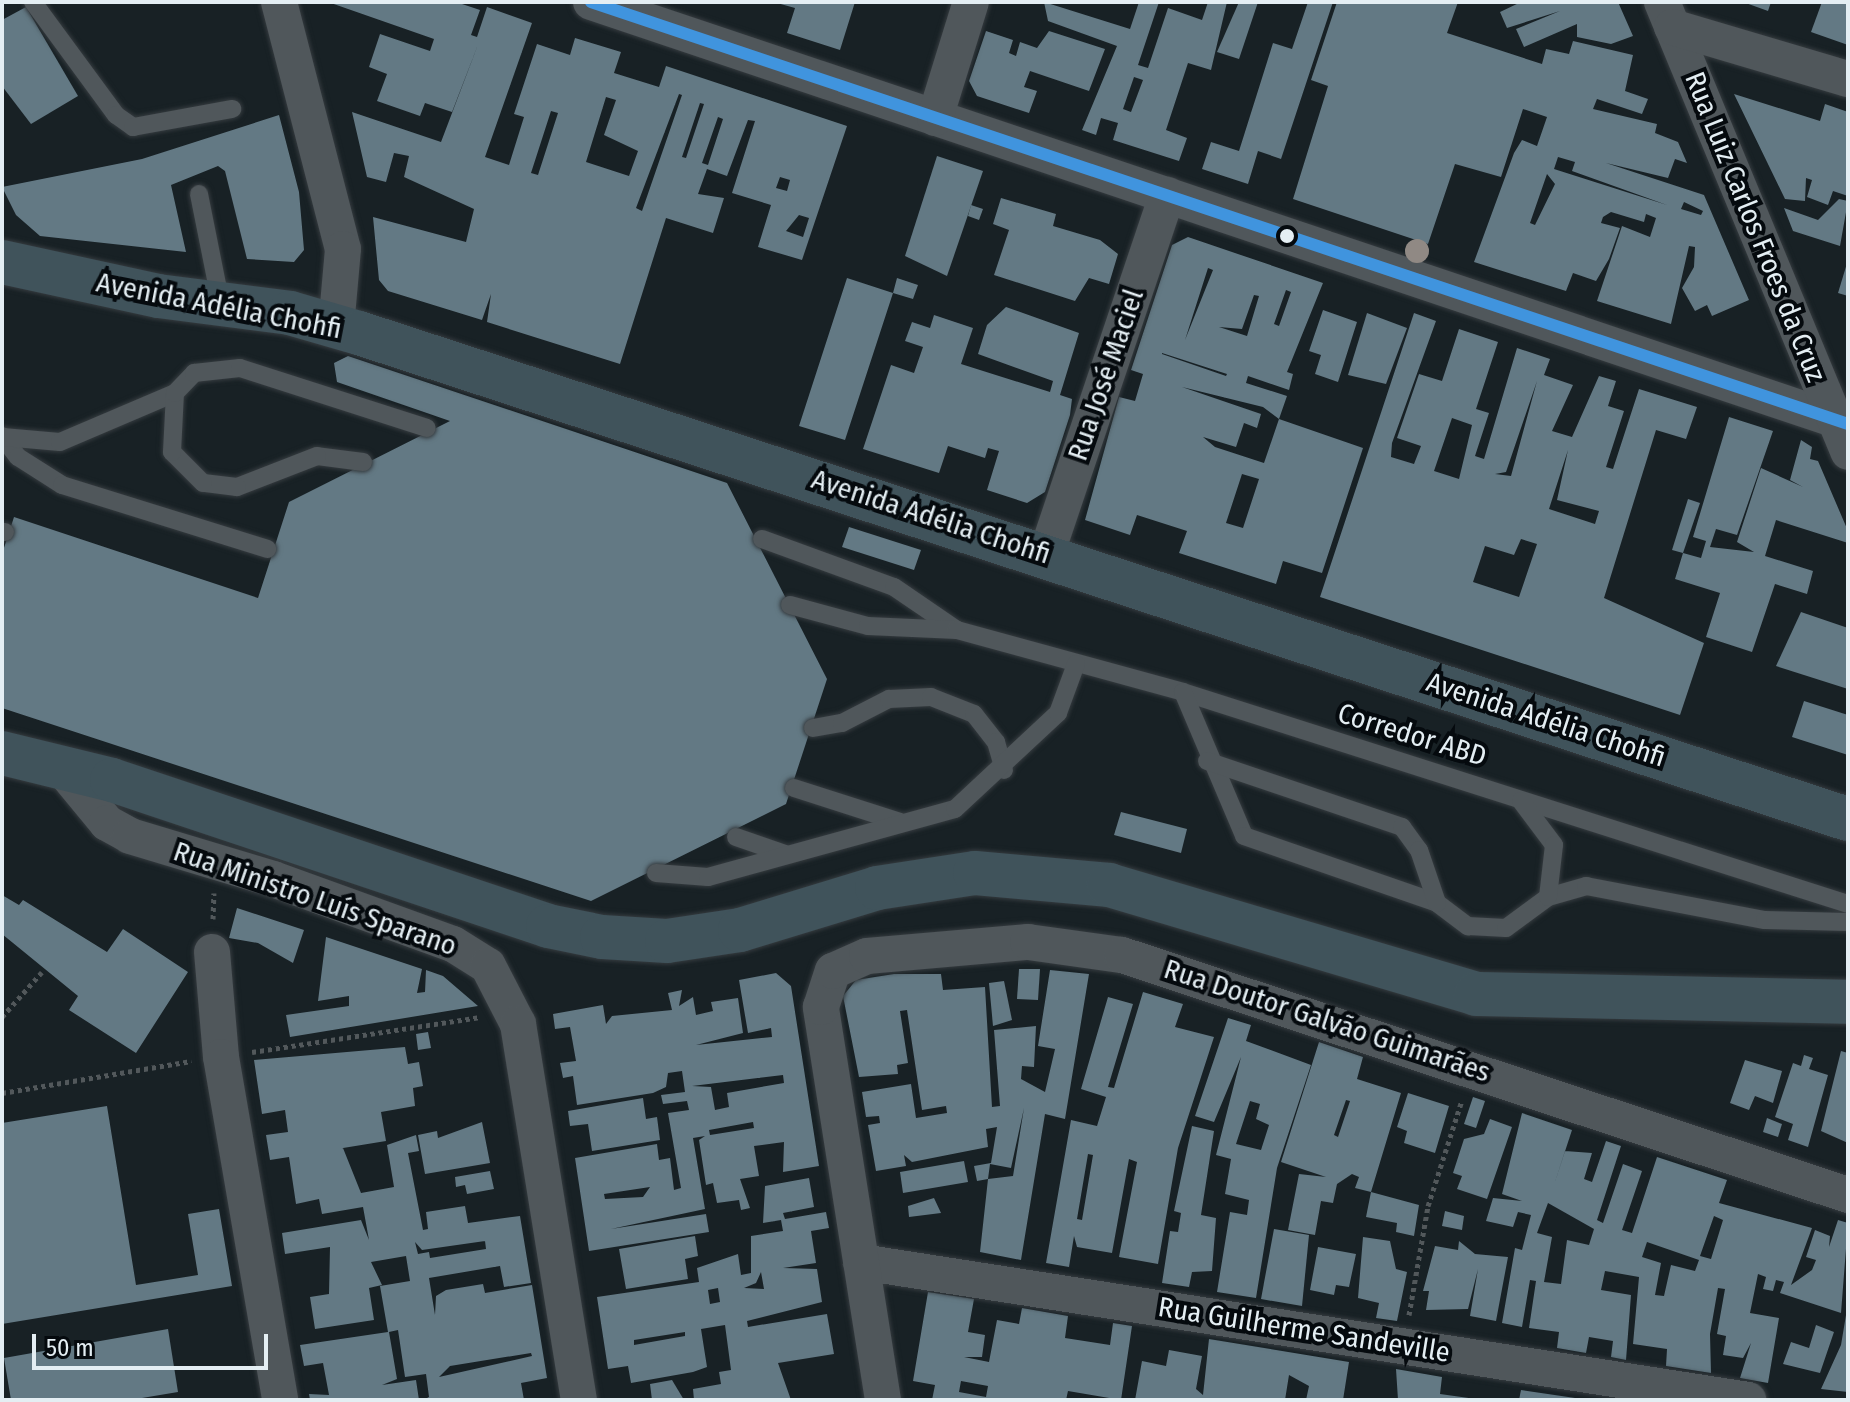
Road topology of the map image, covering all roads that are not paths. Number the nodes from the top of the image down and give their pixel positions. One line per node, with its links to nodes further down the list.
1 (33, 2): 7 (lane)
2 (279, 2): 13 (street)
3 (591, 2): 8 (street)
4 (971, 2): 8 (street)
5 (1667, 15): 6 (street); 16 (street, Rua Luiz Carlos Froes da Cruz)
6 (1848, 79)
7 (232, 109)
8 (935, 118): 10 (street)
9 (199, 194): 12 (lane)
10 (1167, 195): 16 (street); 21 (street, Rua José Maciel)
11 (2, 262): 12 (highway, Avenida Adélia Chohfi)
12 (221, 304): 13 (highway, Avenida Adélia Chohfi)
13 (336, 327): 21 (highway, Avenida Adélia Chohfi)
14 (175, 393): 15 (lane); 17 (lane); 18 (lane)
15 (427, 428)
16 (1844, 432)
17 (2, 437): 20 (lane)
18 (363, 462)
19 (762, 539): 23 (lane, Corredor ABD)
20 (267, 549)
21 (1046, 555): 33 (highway, Avenida Adélia Chohfi)
22 (790, 605): 23 (lane, Corredor ABD)
23 (957, 630): 24 (lane, Corredor ABD)
24 (1076, 664): 25 (lane, Corredor ABD); 30 (lane)
25 (1183, 692): 28 (lane); 32 (lane, Corredor ABD)
26 (813, 728): 30 (lane)
27 (3, 755): 29 (highway)
28 (1207, 761): 39 (lane); 39 (lane)
29 (60, 766): 43 (highway); 47 (street, Rua Ministro Luís Sparano)
30 (1004, 770): 34 (lane)
31 (794, 788): 34 (lane)
32 (1515, 796): 38 (lane); 40 (lane, Corredor ABD)
33 (1848, 819)
34 (900, 822): 36 (lane)
35 (736, 837): 36 (lane)
36 (785, 854): 37 (lane)
37 (656, 873)
38 (1548, 897): 39 (lane); 41 (lane)
39 (1437, 903)
40 (1848, 904)
41 (1848, 922)
42 (212, 952): 46 (street)
43 (1848, 1002)
44 (1848, 1195): 45 (street, Rua Doutor Galvão Guimarães)
45 (861, 1262): 48 (street); 49 (street, Rua Guilherme Sandeville)
46 (280, 1400)
47 (579, 1400)
48 (883, 1400)
49 (1748, 1400)

